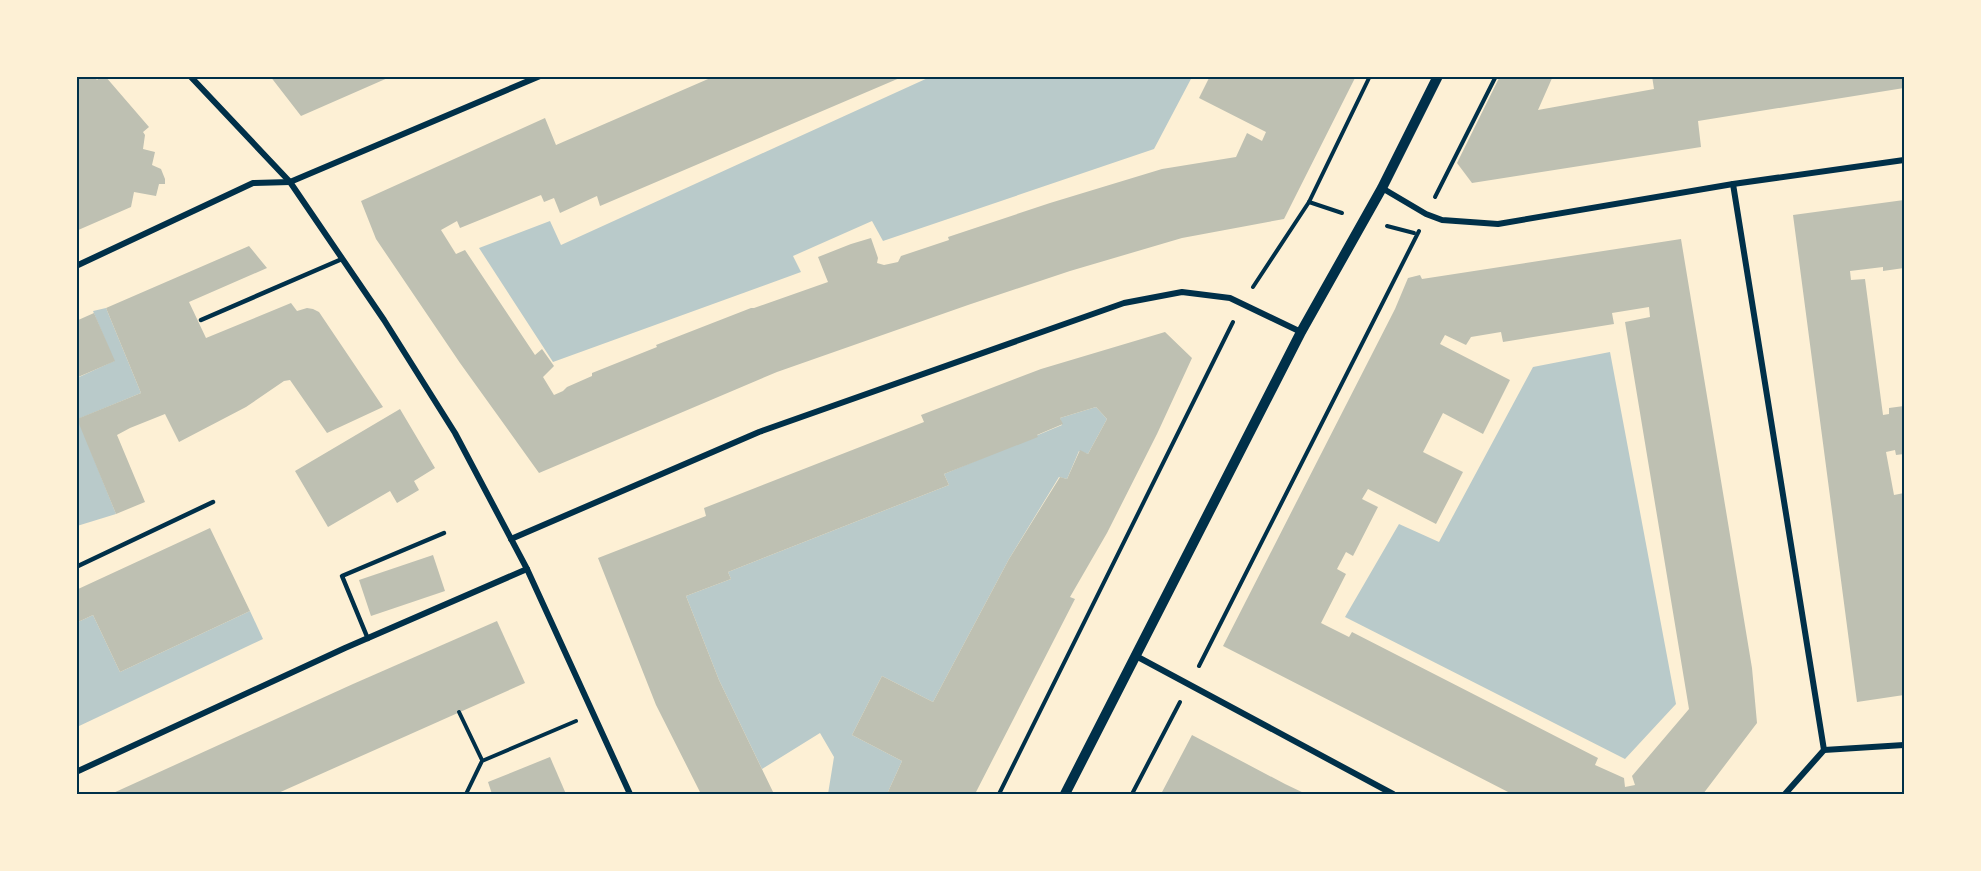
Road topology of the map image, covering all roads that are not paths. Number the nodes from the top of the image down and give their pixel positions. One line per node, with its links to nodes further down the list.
1 (190, 76): 5 (street)
2 (540, 76): 5 (street)
3 (1437, 76): 7 (street)
4 (1905, 160): 6 (street)
5 (290, 182): 8 (street); 9 (street)
6 (1733, 184): 7 (street); 20 (street)
7 (1382, 188): 11 (street)
8 (342, 259): 10 (lane); 14 (street)
9 (76, 266)
10 (201, 320)
11 (1301, 332): 14 (street); 18 (street)
12 (213, 502): 15 (lane)
13 (444, 533): 17 (lane)
14 (512, 539): 16 (street)
15 (76, 567)
16 (527, 569): 17 (street); 22 (street)
17 (368, 639): 21 (street)
18 (1136, 656): 23 (street); 24 (street)
19 (1905, 745): 20 (street)
20 (1824, 750): 25 (street)
21 (76, 772)
22 (630, 795)
23 (1065, 795)
24 (1393, 795)
25 (1785, 795)

